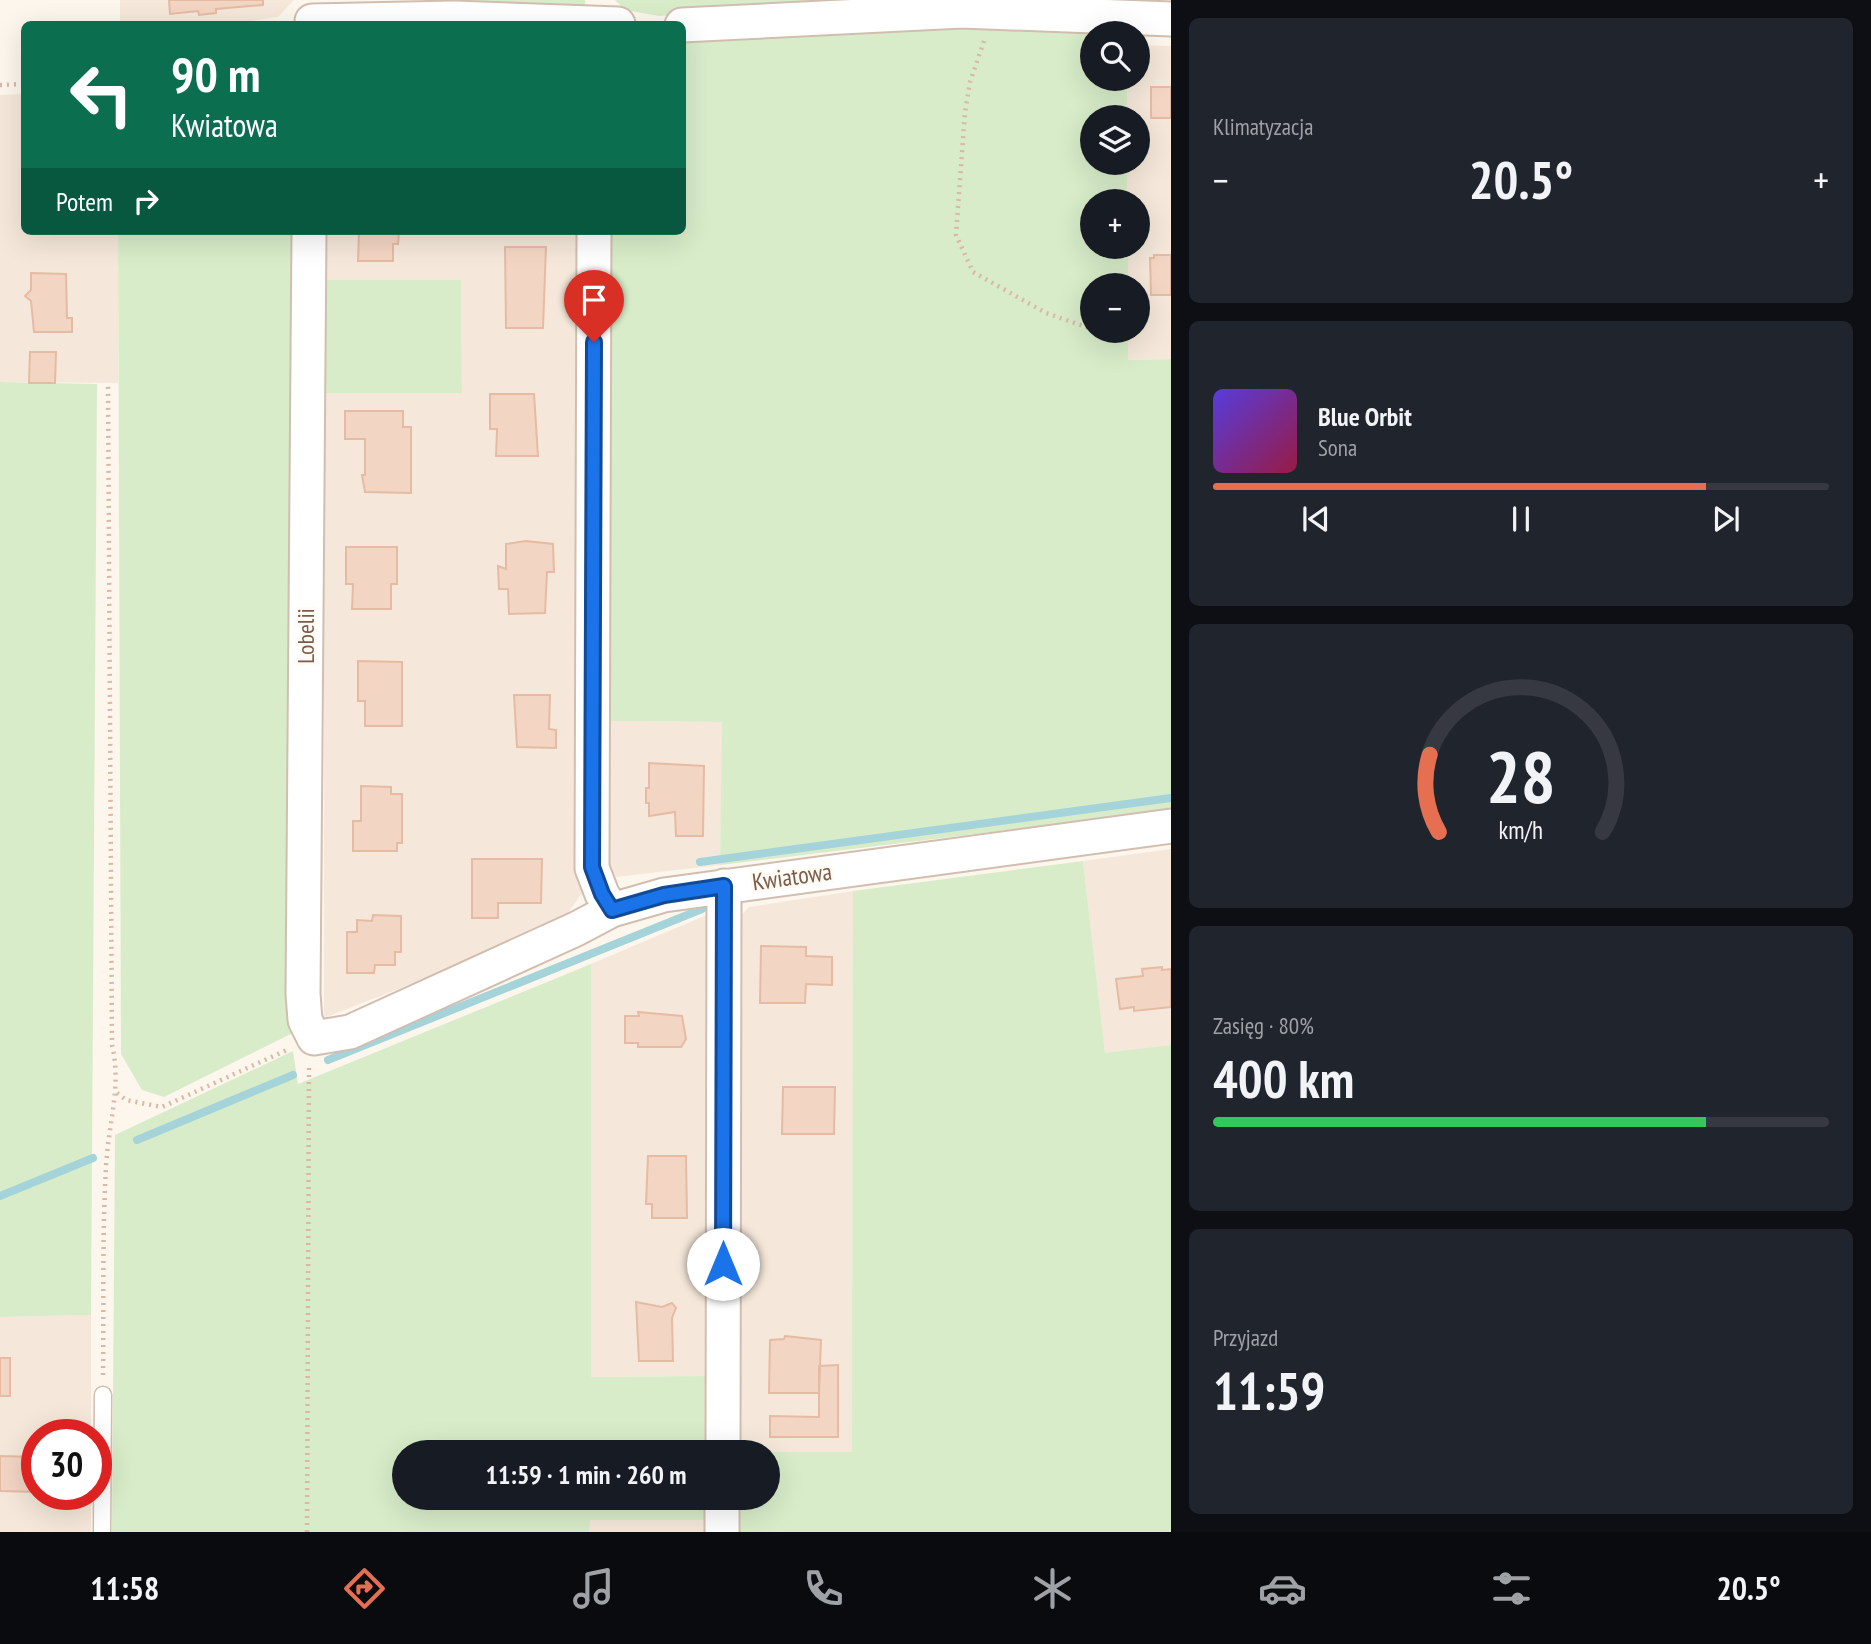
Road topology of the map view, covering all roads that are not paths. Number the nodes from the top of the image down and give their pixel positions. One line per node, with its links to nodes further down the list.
1 (309, 18): 2 (street)
2 (599, 18)
3 (1171, 19): 4 (street)
4 (686, 25)
5 (309, 235): 10 (street, Lobelii)
6 (594, 235): 9 (street)
7 (1171, 826): 8 (street, Kwiatowa)
8 (724, 886): 9 (street, Kwiatowa); 12 (street)
9 (612, 910): 10 (street, Kwiatowa)
10 (314, 1038)
11 (103, 1395): 14 (lane)
12 (723, 1440)
13 (722, 1510): 15 (street)
14 (102, 1532)
15 (722, 1532)

